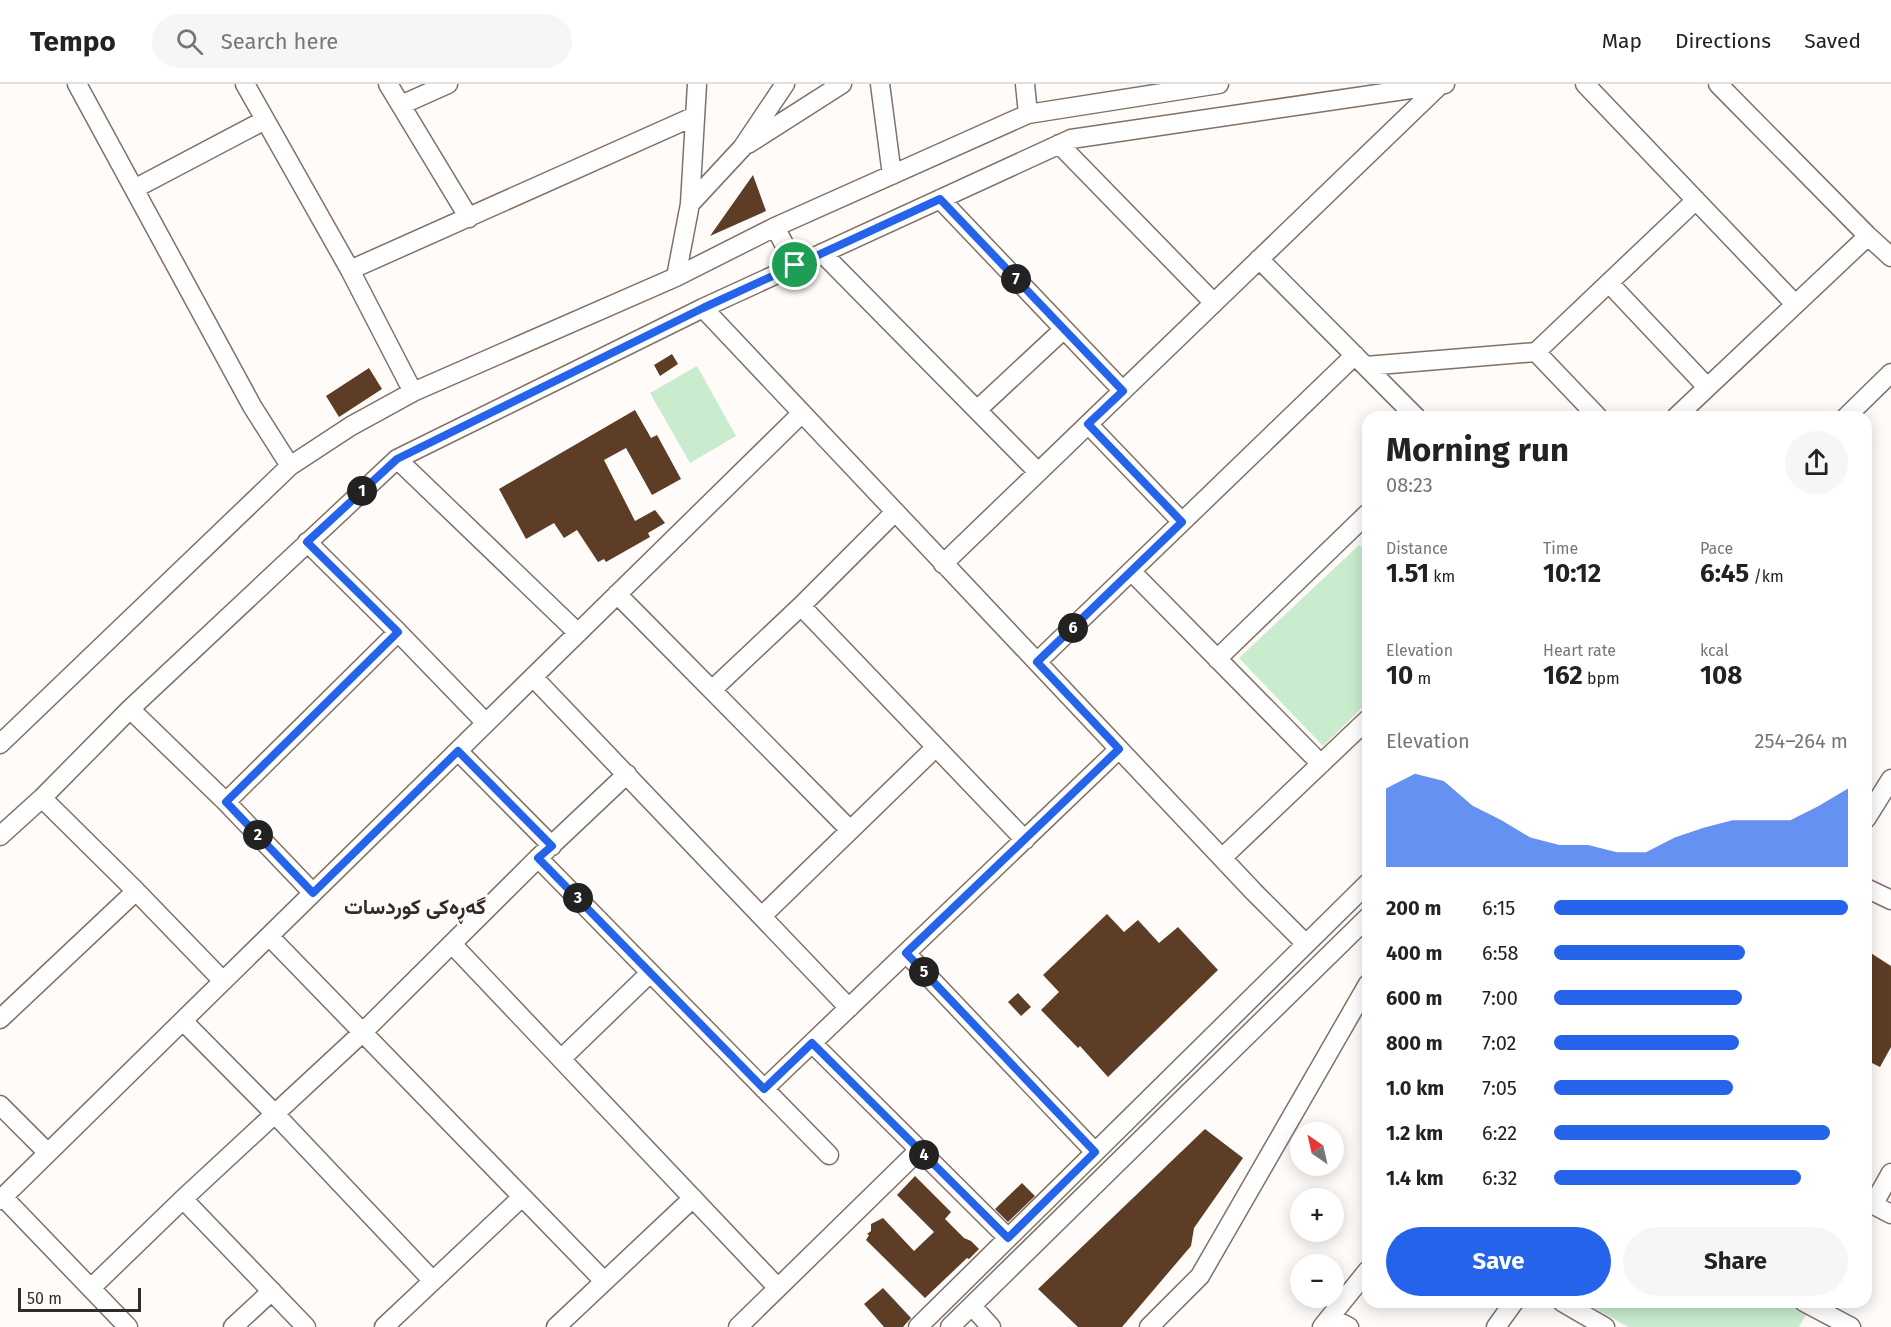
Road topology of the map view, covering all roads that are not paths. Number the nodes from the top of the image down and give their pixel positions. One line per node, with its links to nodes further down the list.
1 (77, 84): 23 (street)
2 (245, 84): 19 (street)
3 (388, 84): 16 (street)
4 (448, 84): 16 (street)
5 (697, 84): 18 (street)
6 (785, 84): 21 (street)
7 (842, 84): 21 (street)
8 (880, 84): 22 (street)
9 (1025, 84): 17 (street)
10 (1219, 84): 17 (street)
11 (1445, 84): 14 (street)
12 (1586, 84): 25 (street)
13 (1718, 84): 29 (street)
14 (1440, 85): 15 (street); 32 (street)
15 (1375, 89): 20 (street)
16 (400, 105): 27 (street)
17 (1028, 114): 22 (street)
18 (695, 116): 26 (street); 27 (street)
19 (265, 120): 23 (street); 34 (street)
20 (1059, 144): 24 (street); 37 (street)
21 (742, 148): 26 (street)
22 (892, 175): 28 (street)
23 (134, 189): 55 (street)
24 (940, 199): 30 (street); 40 (street)
25 (1696, 200): 36 (street); 38 (street)
26 (690, 204): 35 (street)
27 (469, 218): 34 (street)
28 (775, 227): 33 (street); 35 (street)
29 (1868, 236): 31 (street); 38 (street)
30 (822, 253): 33 (street); 47 (street)
31 (1891, 256)
32 (1259, 259): 37 (street); 42 (street)
33 (795, 265): 39 (street)
34 (350, 270): 46 (street)
35 (676, 276): 46 (street)
36 (1609, 283): 41 (street); 44 (street)
37 (1214, 303): 45 (street)
38 (1795, 304): 44 (street)
39 (703, 308): 52 (street); 54 (street)
40 (1064, 329): 45 (street); 47 (street)
41 (1536, 352): 42 (street); 49 (street)
42 (1360, 361): 48 (street); 58 (street)
43 (1891, 373): 51 (street)
44 (1707, 387): 50 (street)
45 (1123, 391): 53 (street)
46 (413, 392): 55 (street)
47 (977, 410): 56 (street)
48 (1410, 411)
49 (1592, 411)
50 (1682, 411)
51 (1852, 411)
52 (801, 414): 57 (street); 63 (street)
53 (1088, 424): 56 (street); 58 (street)
54 (397, 459): 60 (street); 66 (street)
55 (290, 466): 74 (street)
56 (1038, 472): 61 (street)
57 (895, 513): 61 (street); 64 (street)
58 (1182, 522): 62 (street)
59 (1362, 526): 67 (street)
60 (307, 542): 65 (street); 71 (street)
61 (943, 564): 68 (street)
62 (1131, 571): 67 (street); 68 (street)
63 (617, 594): 66 (street); 70 (street)
64 (801, 606): 70 (street); 75 (street)
65 (398, 632): 72 (street); 82 (street)
66 (578, 633): 69 (street)
67 (1217, 658): 78 (street)
68 (1037, 662): 76 (street)
69 (533, 677): 72 (street); 79 (street)
70 (712, 690): 84 (street)
71 (130, 709): 81 (street); 82 (street)
72 (486, 723): 77 (street)
73 (1362, 725): 78 (street)
74 (0, 744)
75 (936, 747): 84 (street); 86 (street)
76 (1119, 749): 86 (street); 88 (street)
77 (458, 751): 87 (street); 92 (street)
78 (1321, 764): 88 (street)
79 (627, 774): 87 (street); 94 (street)
80 (1891, 778): 83 (street)
81 (42, 798): 85 (street); 90 (street)
82 (226, 802): 92 (street)
83 (1872, 809)
84 (850, 830): 94 (street)
85 (0, 836)
86 (1025, 840): 99 (street)
87 (545, 852): 97 (street); 100 (street)
88 (1222, 858): 98 (street)
89 (1362, 889): 98 (street)
90 (136, 891): 101 (street); 104 (street)
91 (1872, 891): 93 (street)
92 (313, 893): 96 (street)
93 (1891, 900)
94 (762, 916): 103 (street)
95 (1362, 923): 131 (street)
96 (269, 936): 101 (street); 106 (street)
97 (452, 944): 106 (street); 108 (street)
98 (1306, 944): 113 (street)
99 (906, 953): 103 (street); 113 (street)
100 (650, 973): 108 (street); 109 (street)
101 (223, 981): 105 (street)
102 (1362, 994): 146 (street)
103 (849, 1008): 107 (street)
104 (0, 1019)
105 (183, 1021): 111 (street); 114 (street)
106 (362, 1033): 111 (street); 117 (street)
107 (812, 1043): 109 (street); 112 (street)
108 (561, 1059): 118 (street)
109 (764, 1089): 115 (street)
110 (0, 1105): 114 (street)
111 (274, 1113): 120 (street); 126 (street)
112 (919, 1150): 124 (street); 129 (street)
113 (1095, 1152): 124 (street)
114 (48, 1153): 119 (street)
115 (829, 1155)
116 (1891, 1173): 121 (street)
117 (522, 1197): 126 (street); 127 (street)
118 (693, 1198): 127 (street); 129 (street)
119 (1, 1199): 128 (street)
120 (183, 1199): 128 (street); 130 (street)
121 (1872, 1200)
122 (1872, 1204): 123 (street)
123 (1891, 1214)
124 (1008, 1238): 143 (street)
125 (1362, 1277): 136 (street)
126 (432, 1280): 141 (street)
127 (604, 1281): 142 (street)
128 (91, 1288): 138 (street)
129 (778, 1288): 137 (street)
130 (272, 1291): 139 (street); 140 (street)
131 (972, 1306): 144 (street); 145 (street)
132 (1510, 1308): 148 (street)
133 (1572, 1308): 149 (street)
134 (1809, 1308): 135 (street)
135 (1818, 1320): 150 (street)
136 (1326, 1322): 147 (street)
137 (743, 1325)
138 (128, 1327)
139 (233, 1327)
140 (306, 1327)
141 (384, 1327)
142 (556, 1327)
143 (918, 1327)
144 (950, 1327)
145 (991, 1327)
146 (1149, 1327)
147 (1348, 1327)
148 (1496, 1327)
149 (1605, 1327)
150 (1851, 1327)

